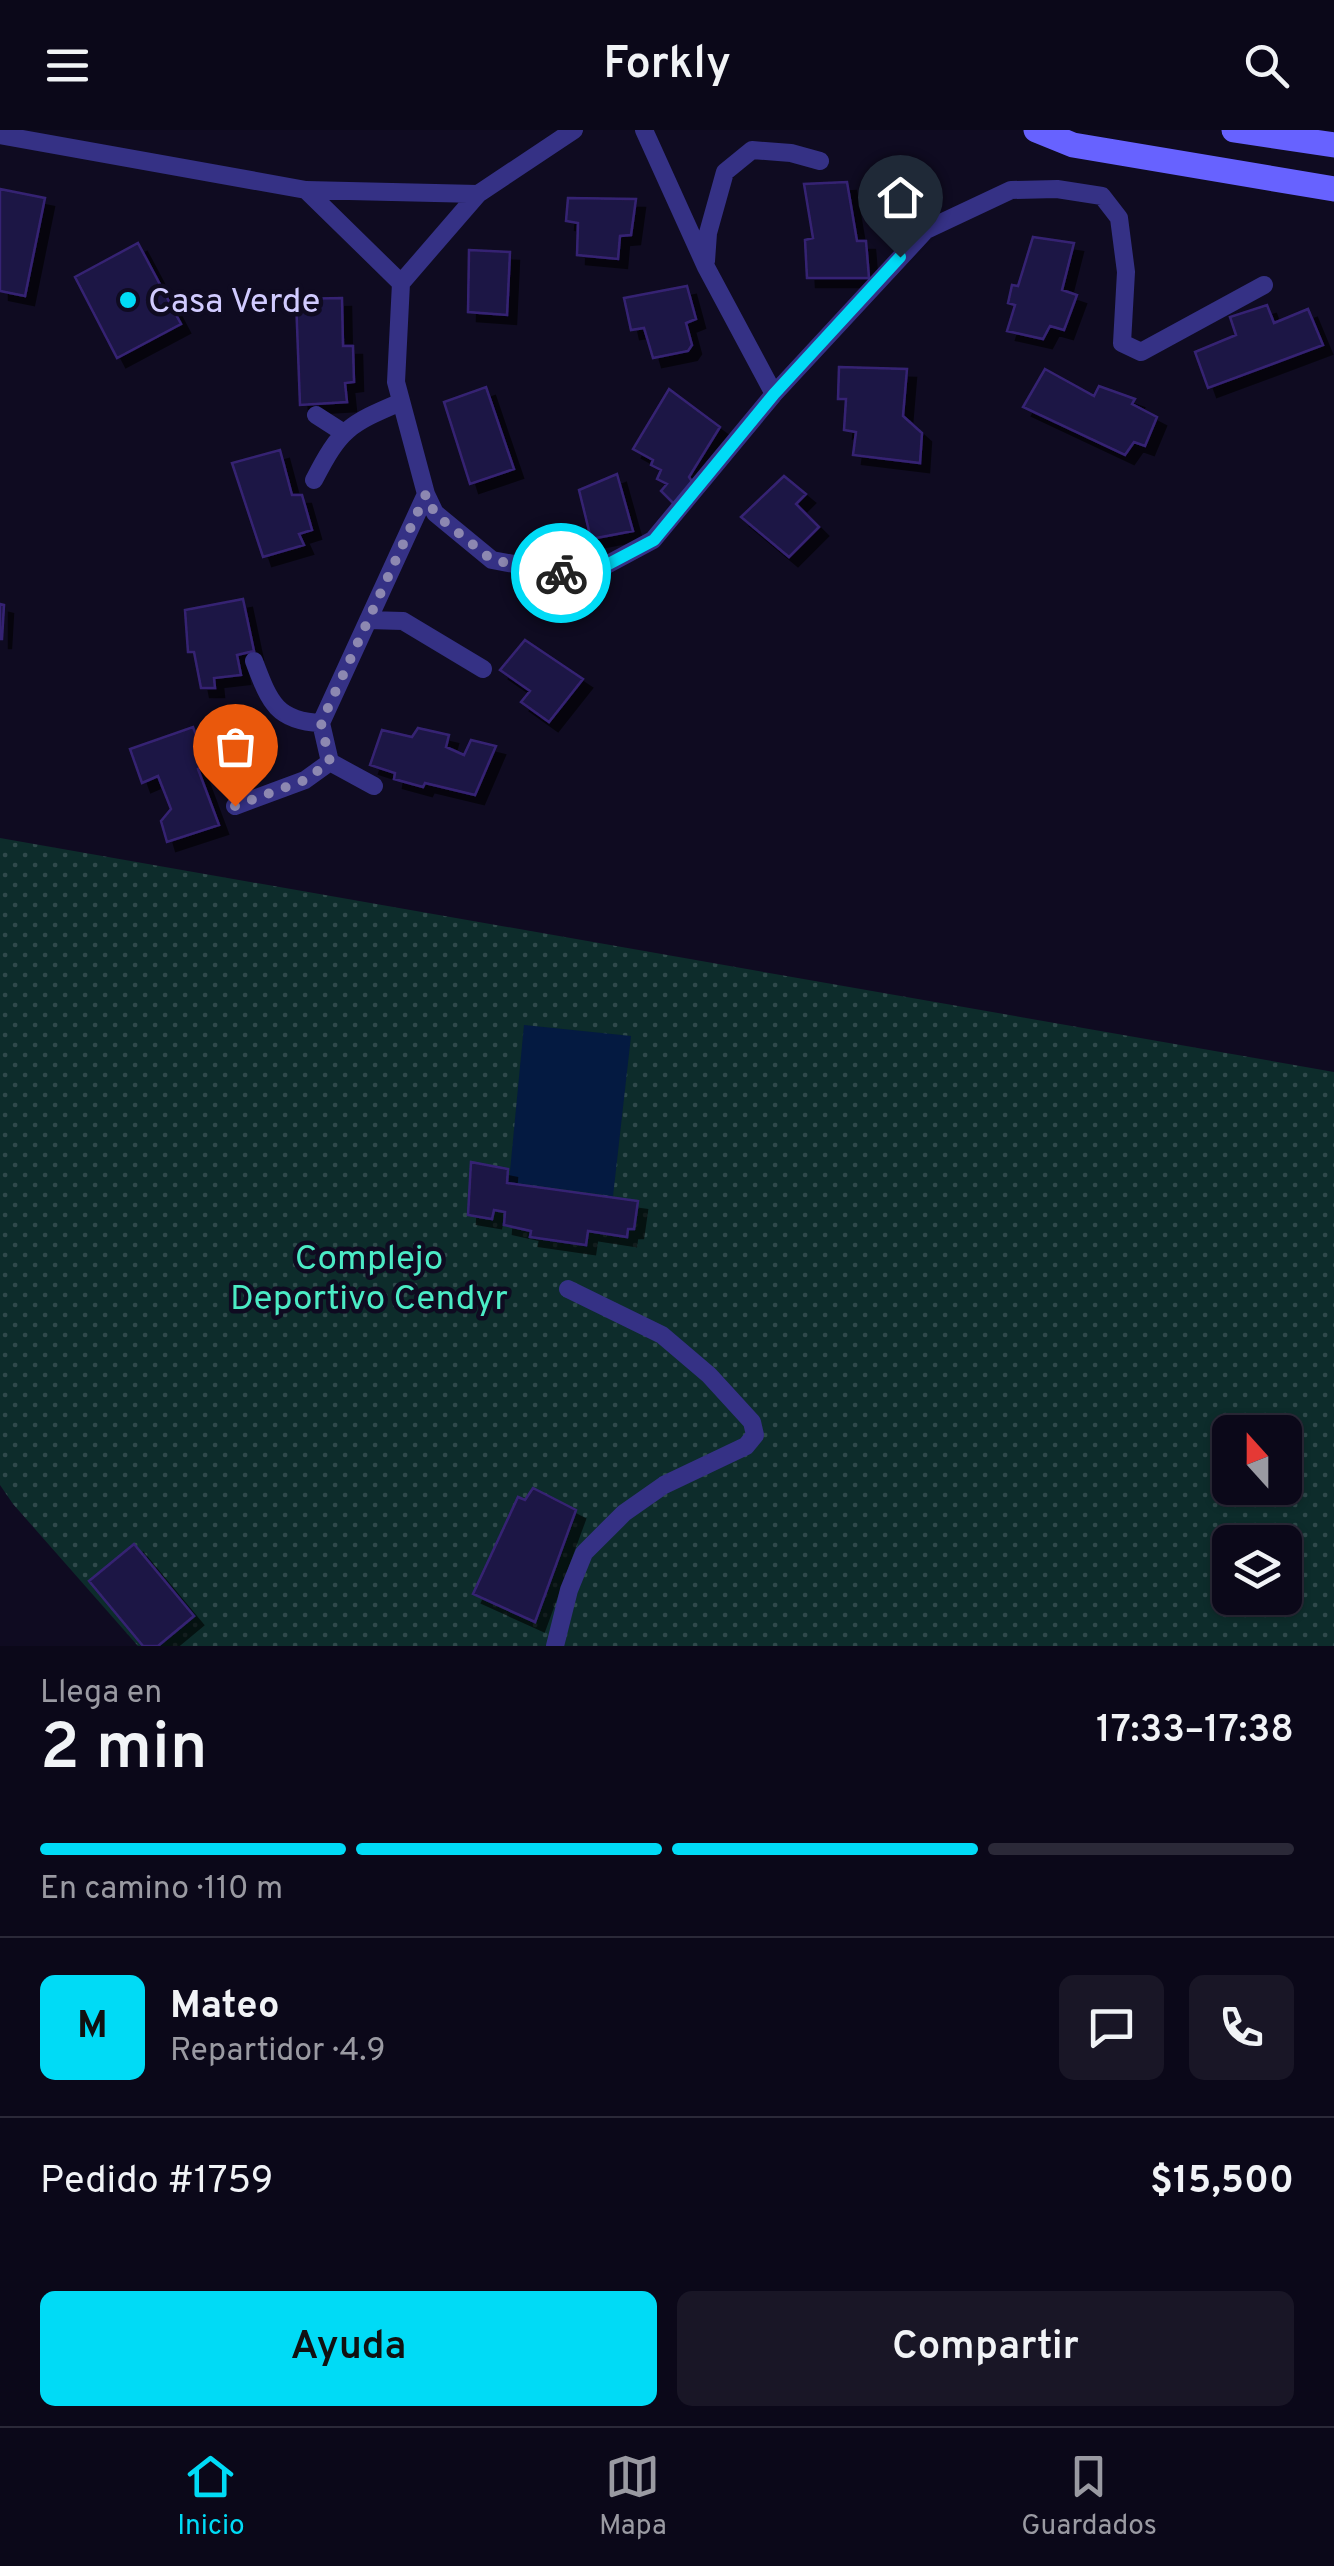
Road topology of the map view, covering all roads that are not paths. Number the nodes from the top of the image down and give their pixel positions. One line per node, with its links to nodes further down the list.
1 (574, 130): 10 (lane)
2 (644, 130): 11 (lane)
3 (1036, 130): 8 (main road)
4 (1234, 130): 6 (main road)
5 (0, 135): 9 (lane)
6 (1334, 145)
7 (820, 161): 11 (lane)
8 (1334, 188)
9 (306, 190): 10 (lane); 12 (lane)
10 (478, 194): 12 (lane)
11 (706, 267): 14 (lane)
12 (401, 284): 15 (lane)
13 (1264, 284): 14 (lane)
14 (774, 394): 19 (lane)
15 (401, 402): 17 (lane); 19 (lane)
16 (316, 415): 17 (lane)
17 (344, 433): 18 (lane)
18 (314, 480)
19 (426, 494): 20 (lane)
20 (368, 620): 22 (lane); 23 (lane)
21 (254, 661): 23 (lane)
22 (484, 669)
23 (321, 723): 24 (lane)
24 (330, 762): 25 (lane); 26 (lane)
25 (374, 786)
26 (235, 806)
27 (568, 1289): 28 (lane)
28 (555, 1646)

